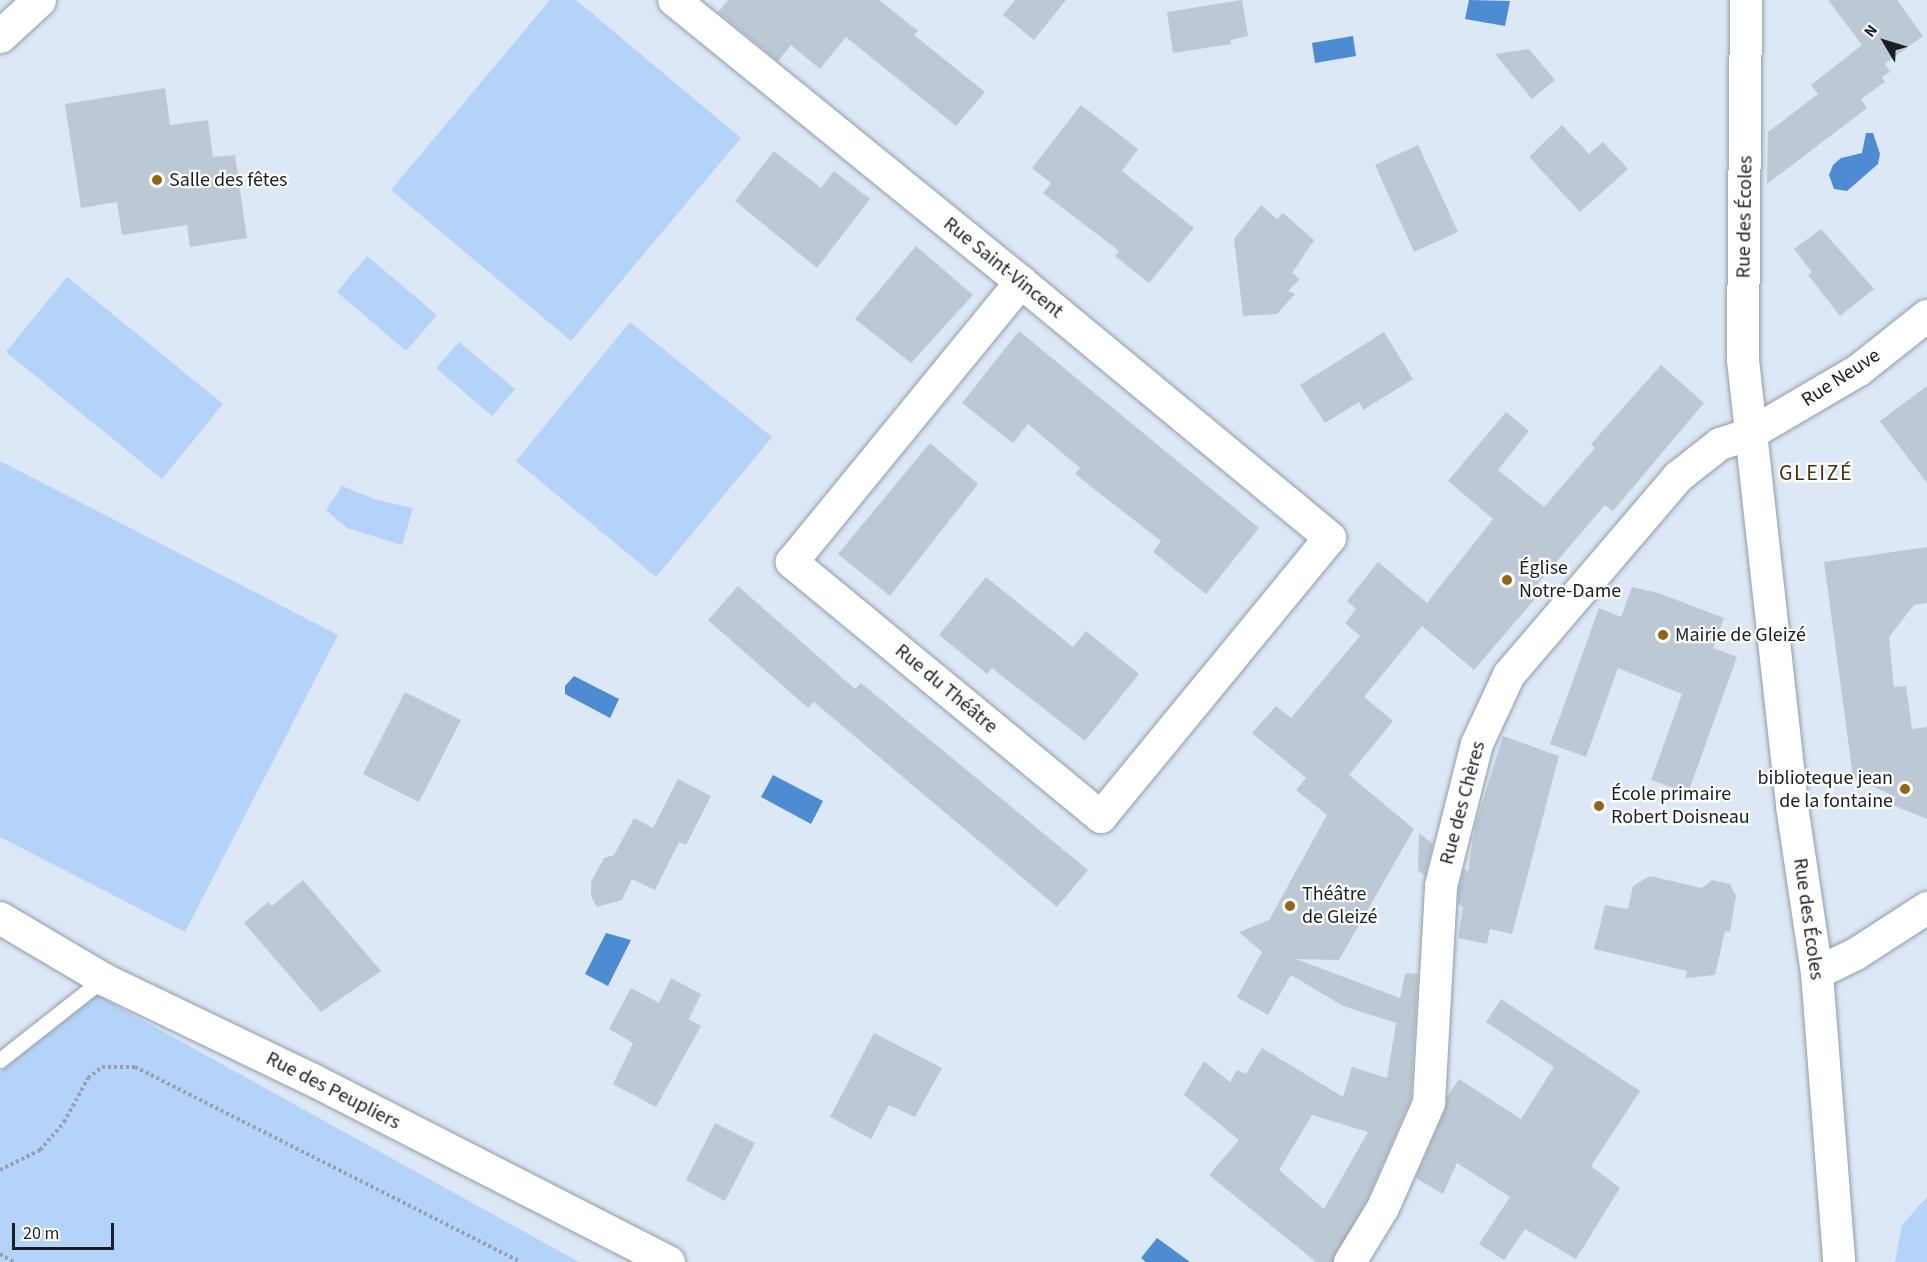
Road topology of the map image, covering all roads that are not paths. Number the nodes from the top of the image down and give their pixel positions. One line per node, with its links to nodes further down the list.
1 (39, 0): 4 (main road)
2 (674, 0): 5 (street, Rue Saint-Vincent)
3 (1746, 0): 7 (street, Rue des Écoles)
4 (0, 36)
5 (1021, 282): 8 (street, Rue Saint-Vincent); 8 (street, Rue du Théâtre)
6 (1927, 316): 7 (street, Rue Neuve)
7 (1750, 434): 11 (street, Rue des Écoles); 16 (street, Rue des Chères)
8 (1330, 538)
9 (1927, 908): 11 (street)
10 (0, 918): 12 (street, Rue des Peupliers)
11 (1816, 973): 14 (street, Rue des Écoles)
12 (103, 979): 13 (lane); 15 (street, Rue des Peupliers)
13 (0, 1060)
14 (1845, 1256)
15 (669, 1262)
16 (1350, 1262)

